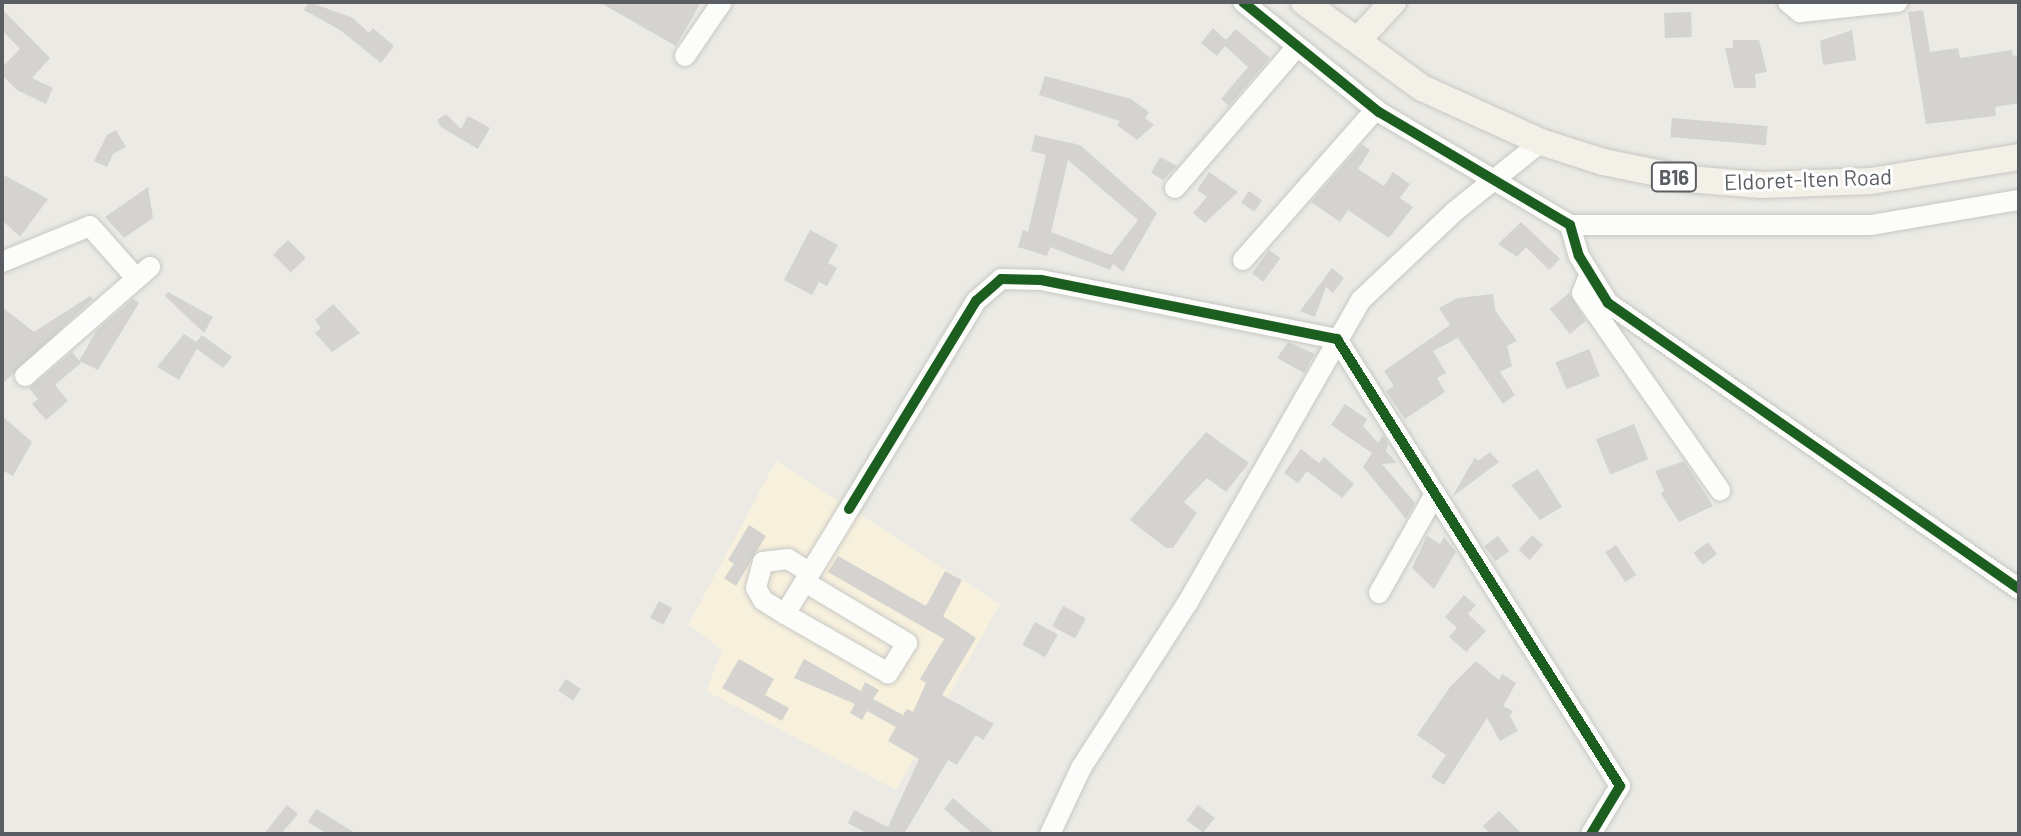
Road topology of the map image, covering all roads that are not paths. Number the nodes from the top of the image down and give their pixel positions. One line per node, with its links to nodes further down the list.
1 (722, 2): 9 (street)
2 (1243, 2): 8 (street)
3 (1304, 2): 7 (main road, Eldoret-Iten Road / B16)
4 (1393, 2): 7 (main road)
5 (1897, 2): 6 (street)
6 (1794, 7)
7 (1358, 40): 11 (main road, Eldoret-Iten Road / B16)
8 (1296, 48): 10 (street); 14 (street)
9 (685, 56)
10 (1376, 109): 13 (street); 17 (street)
11 (1541, 142): 12 (main road, Eldoret-Iten Road / B16); 13 (street)
12 (2019, 157)
13 (1497, 180): 16 (street); 20 (street)
14 (1175, 188)
15 (2019, 200): 16 (street)
16 (1570, 225): 19 (street)
17 (1243, 260)
18 (2, 262): 21 (street)
19 (1589, 276): 22 (street); 25 (street)
20 (1337, 339): 23 (street); 24 (street); 28 (street)
21 (25, 376)
22 (1720, 490)
23 (1435, 494): 26 (street); 29 (street)
24 (808, 577): 27 (street); 27 (street); 27 (street)
25 (2019, 589)
26 (1379, 593)
27 (785, 614)
28 (1050, 834)
29 (1591, 834)

